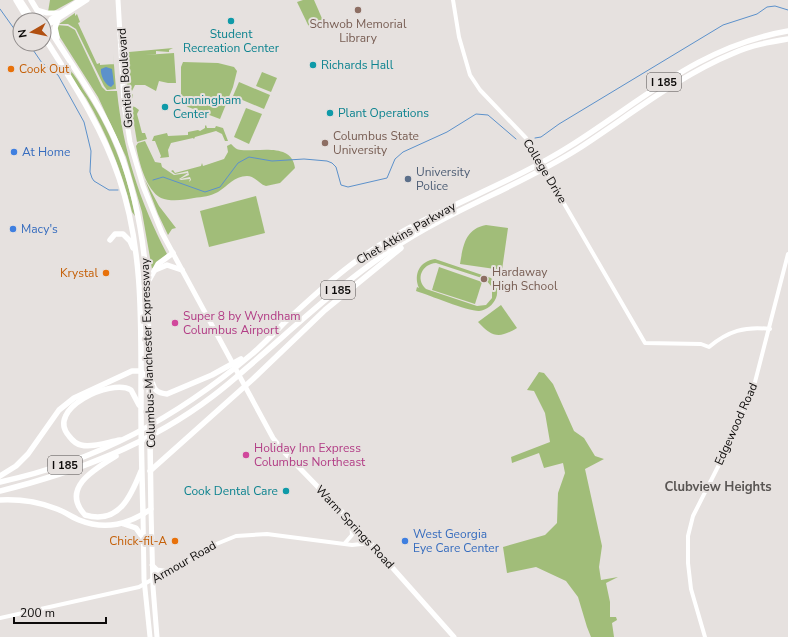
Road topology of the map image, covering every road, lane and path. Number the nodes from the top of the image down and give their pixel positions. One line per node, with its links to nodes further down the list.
1 (16, 0): 9 (highway)
2 (20, 0): 10 (highway)
3 (31, 0): 8 (highway, Columbus-Manchester Expressway)
4 (80, 0): 11 (main road)
5 (87, 0): 13 (main road)
6 (118, 0): 20 (main road, Gentian Boulevard)
7 (453, 0): 29 (street, College Drive)
8 (37, 10): 11 (main road)
9 (23, 12)
10 (28, 12)
11 (60, 13): 12 (main road)
12 (52, 18)
13 (58, 19): 14 (main road); 18 (highway)
14 (52, 21)
15 (788, 31): 30 (highway, Chet Atkins Parkway / I 185)
16 (52, 33): 18 (highway, Columbus-Manchester Expressway)
17 (788, 39): 21 (highway, Chet Atkins Parkway / I 185)
18 (59, 44): 28 (highway, Columbus-Manchester Expressway)
19 (52, 49): 25 (highway, Columbus-Manchester Expressway)
20 (140, 179): 23 (main road, Warm Springs Road)
21 (448, 216): 36 (highway, Chet Atkins Parkway / I 185); 38 (highway)
22 (110, 240): 25 (highway)
23 (173, 253): 26 (main road, Warm Springs Road); 27 (highway)
24 (788, 254): 29 (street, Edgewood Road)
25 (136, 260): 31 (highway, Columbus-Manchester Expressway)
26 (182, 270): 27 (highway); 45 (main road, Warm Springs Road)
27 (154, 272): 28 (highway)
28 (148, 282): 32 (highway, Columbus-Manchester Expressway)
29 (770, 329): 58 (street, Edgewood Road)
30 (254, 352): 32 (highway); 35 (highway, Chet Atkins Parkway / I 185)
31 (141, 371): 33 (highway); 34 (highway, Columbus-Manchester Expressway); 39 (highway)
32 (149, 374): 33 (highway, Columbus-Manchester Expressway)
33 (150, 393): 38 (highway, Columbus-Manchester Expressway)
34 (141, 408): 35 (highway); 37 (highway, Columbus-Manchester Expressway)
35 (128, 438): 40 (highway, Chet Atkins Parkway / I 185)
36 (128, 448): 37 (highway); 41 (highway, Chet Atkins Parkway / I 185)
37 (142, 469): 44 (highway, Columbus-Manchester Expressway)
38 (150, 471): 43 (highway, Columbus-Manchester Expressway)
39 (0, 476)
40 (0, 482)
41 (0, 490)
42 (0, 500): 46 (highway)
43 (152, 509): 44 (highway); 50 (main road, Columbus-Manchester Expressway)
44 (143, 514): 46 (highway); 47 (main road, Columbus-Manchester Expressway)
45 (350, 520): 48 (main road, Warm Springs Road); 49 (street)
46 (123, 524): 47 (highway)
47 (143, 538): 53 (main road, Columbus-Manchester Expressway)
48 (370, 543): 49 (street, Armour Road); 57 (main road, Warm Springs Road)
49 (344, 544): 51 (street, Armour Road)
50 (152, 565): 51 (main road); 52 (main road, Columbus-Manchester Expressway)
51 (169, 572): 52 (street, Armour Road)
52 (152, 581): 53 (street, Armour Road); 56 (main road, Columbus-Manchester Expressway)
53 (144, 585): 54 (street, Armour Road); 55 (main road, Columbus-Manchester Expressway)
54 (0, 618)
55 (150, 637)
56 (157, 637)
57 (454, 637)
58 (705, 637)

